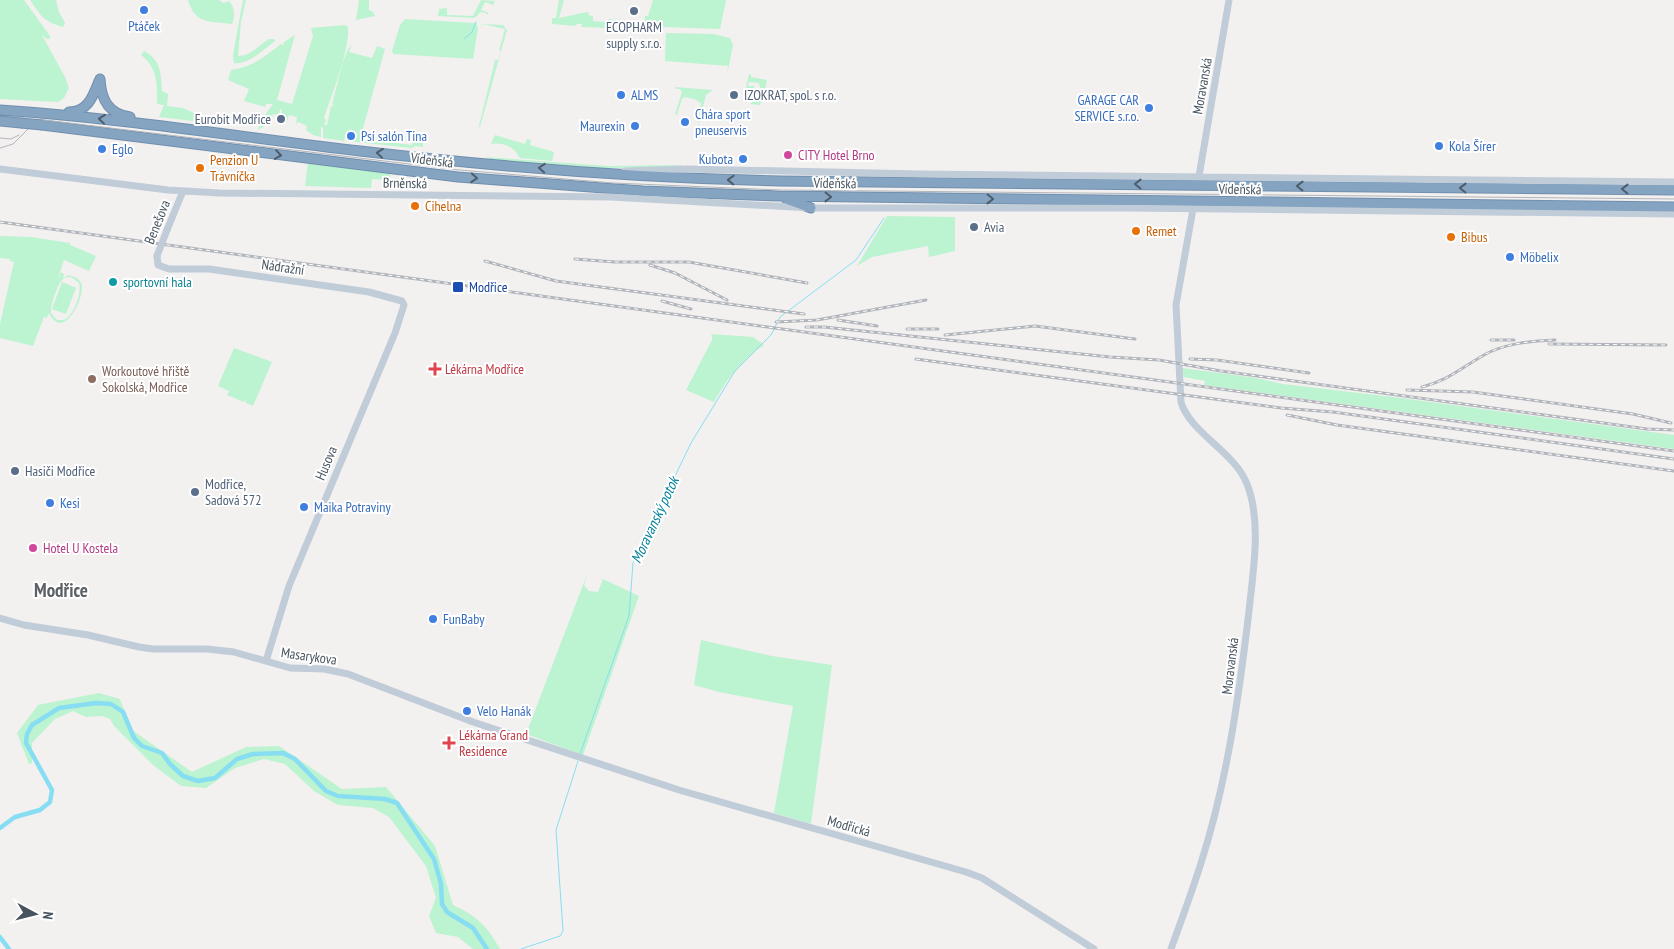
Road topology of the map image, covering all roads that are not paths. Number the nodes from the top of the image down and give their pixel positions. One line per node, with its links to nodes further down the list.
1 (1229, 0): 8 (street, Moravanská)
2 (0, 110): 3 (highway, Vídeňská)
3 (34, 112): 5 (highway, Vídeňská, one-way to 3); 5 (highway)
4 (0, 121): 12 (highway, Vídeňská, one-way to 12, bridge)
5 (155, 123): 7 (highway, Vídeňská, one-way to 5)
6 (0, 169): 11 (street, Brněnská)
7 (590, 172): 8 (street, Vídeňská); 10 (highway, Vídeňská, one-way to 7)
8 (1199, 176): 9 (street, Vídeňská)
9 (1674, 182)
10 (1674, 190)
11 (183, 192): 15 (street, Brněnská); 19 (street, Benešova, bridge)
12 (779, 196): 13 (highway, Vídeňská, one-way to 13); 15 (highway)
13 (1442, 206): 14 (highway, Vídeňská); 17 (highway)
14 (1674, 207)
15 (811, 208): 16 (street, Vídeňská)
16 (1193, 209): 17 (street, Vídeňská); 25 (street, Moravanská)
17 (1351, 211): 18 (street, Vídeňská)
18 (1674, 214)
19 (157, 260): 20 (street, Nádražní)
20 (404, 305): 22 (street, Husova)
21 (0, 618): 22 (street, Masarykova)
22 (266, 662): 23 (street, Masarykova)
23 (579, 757): 24 (street, Modřická)
24 (1094, 949)
25 (1171, 949)

